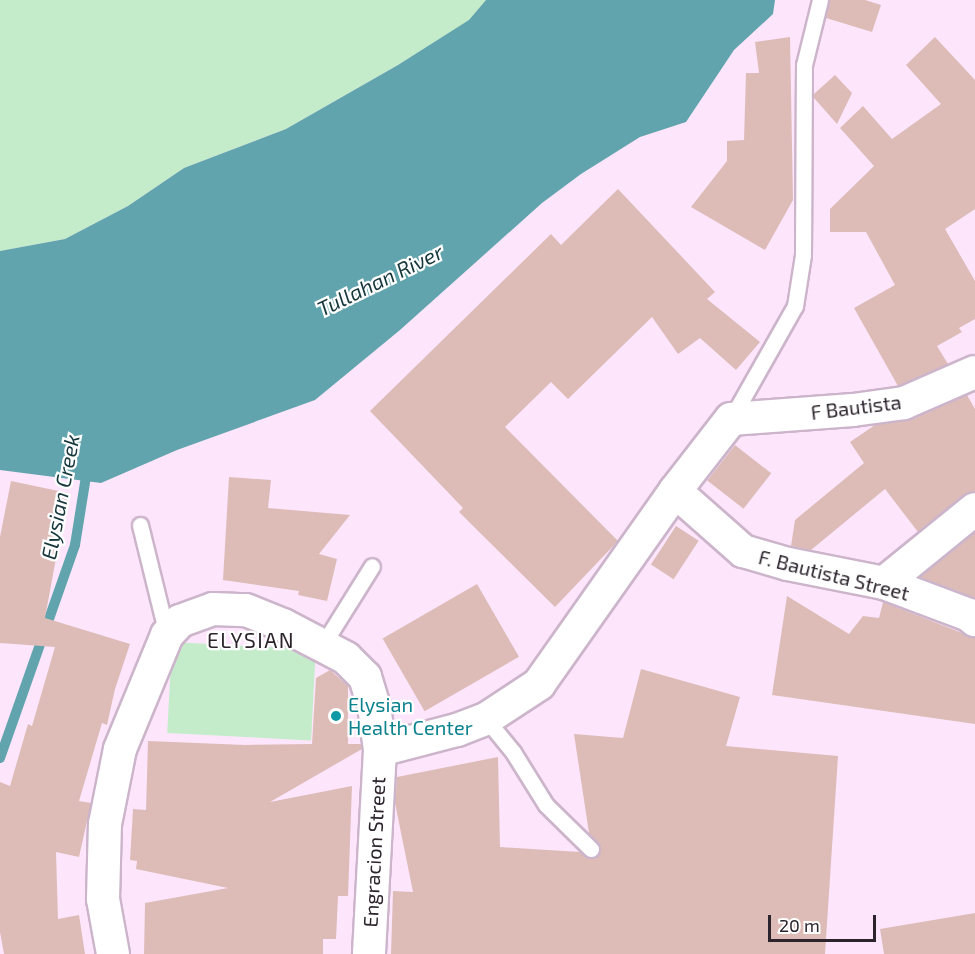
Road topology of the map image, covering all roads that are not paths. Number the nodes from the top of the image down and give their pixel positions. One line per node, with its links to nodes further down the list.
1 (820, 0): 3 (lane)
2 (975, 372): 3 (street, F Bautista)
3 (731, 419): 4 (street)
4 (675, 491): 8 (street, F. Bautista Street); 12 (street)
5 (975, 509): 8 (street)
6 (140, 525): 10 (lane)
7 (372, 566): 11 (lane)
8 (884, 583): 9 (street, F. Bautista Street)
9 (975, 620)
10 (167, 635): 11 (street, Engracion Street); 15 (street)
11 (322, 646): 13 (street, Engracion Street)
12 (486, 719): 13 (street); 14 (lane)
13 (380, 750): 16 (street, Engracion Street)
14 (591, 849)
15 (113, 954)
16 (369, 954)

